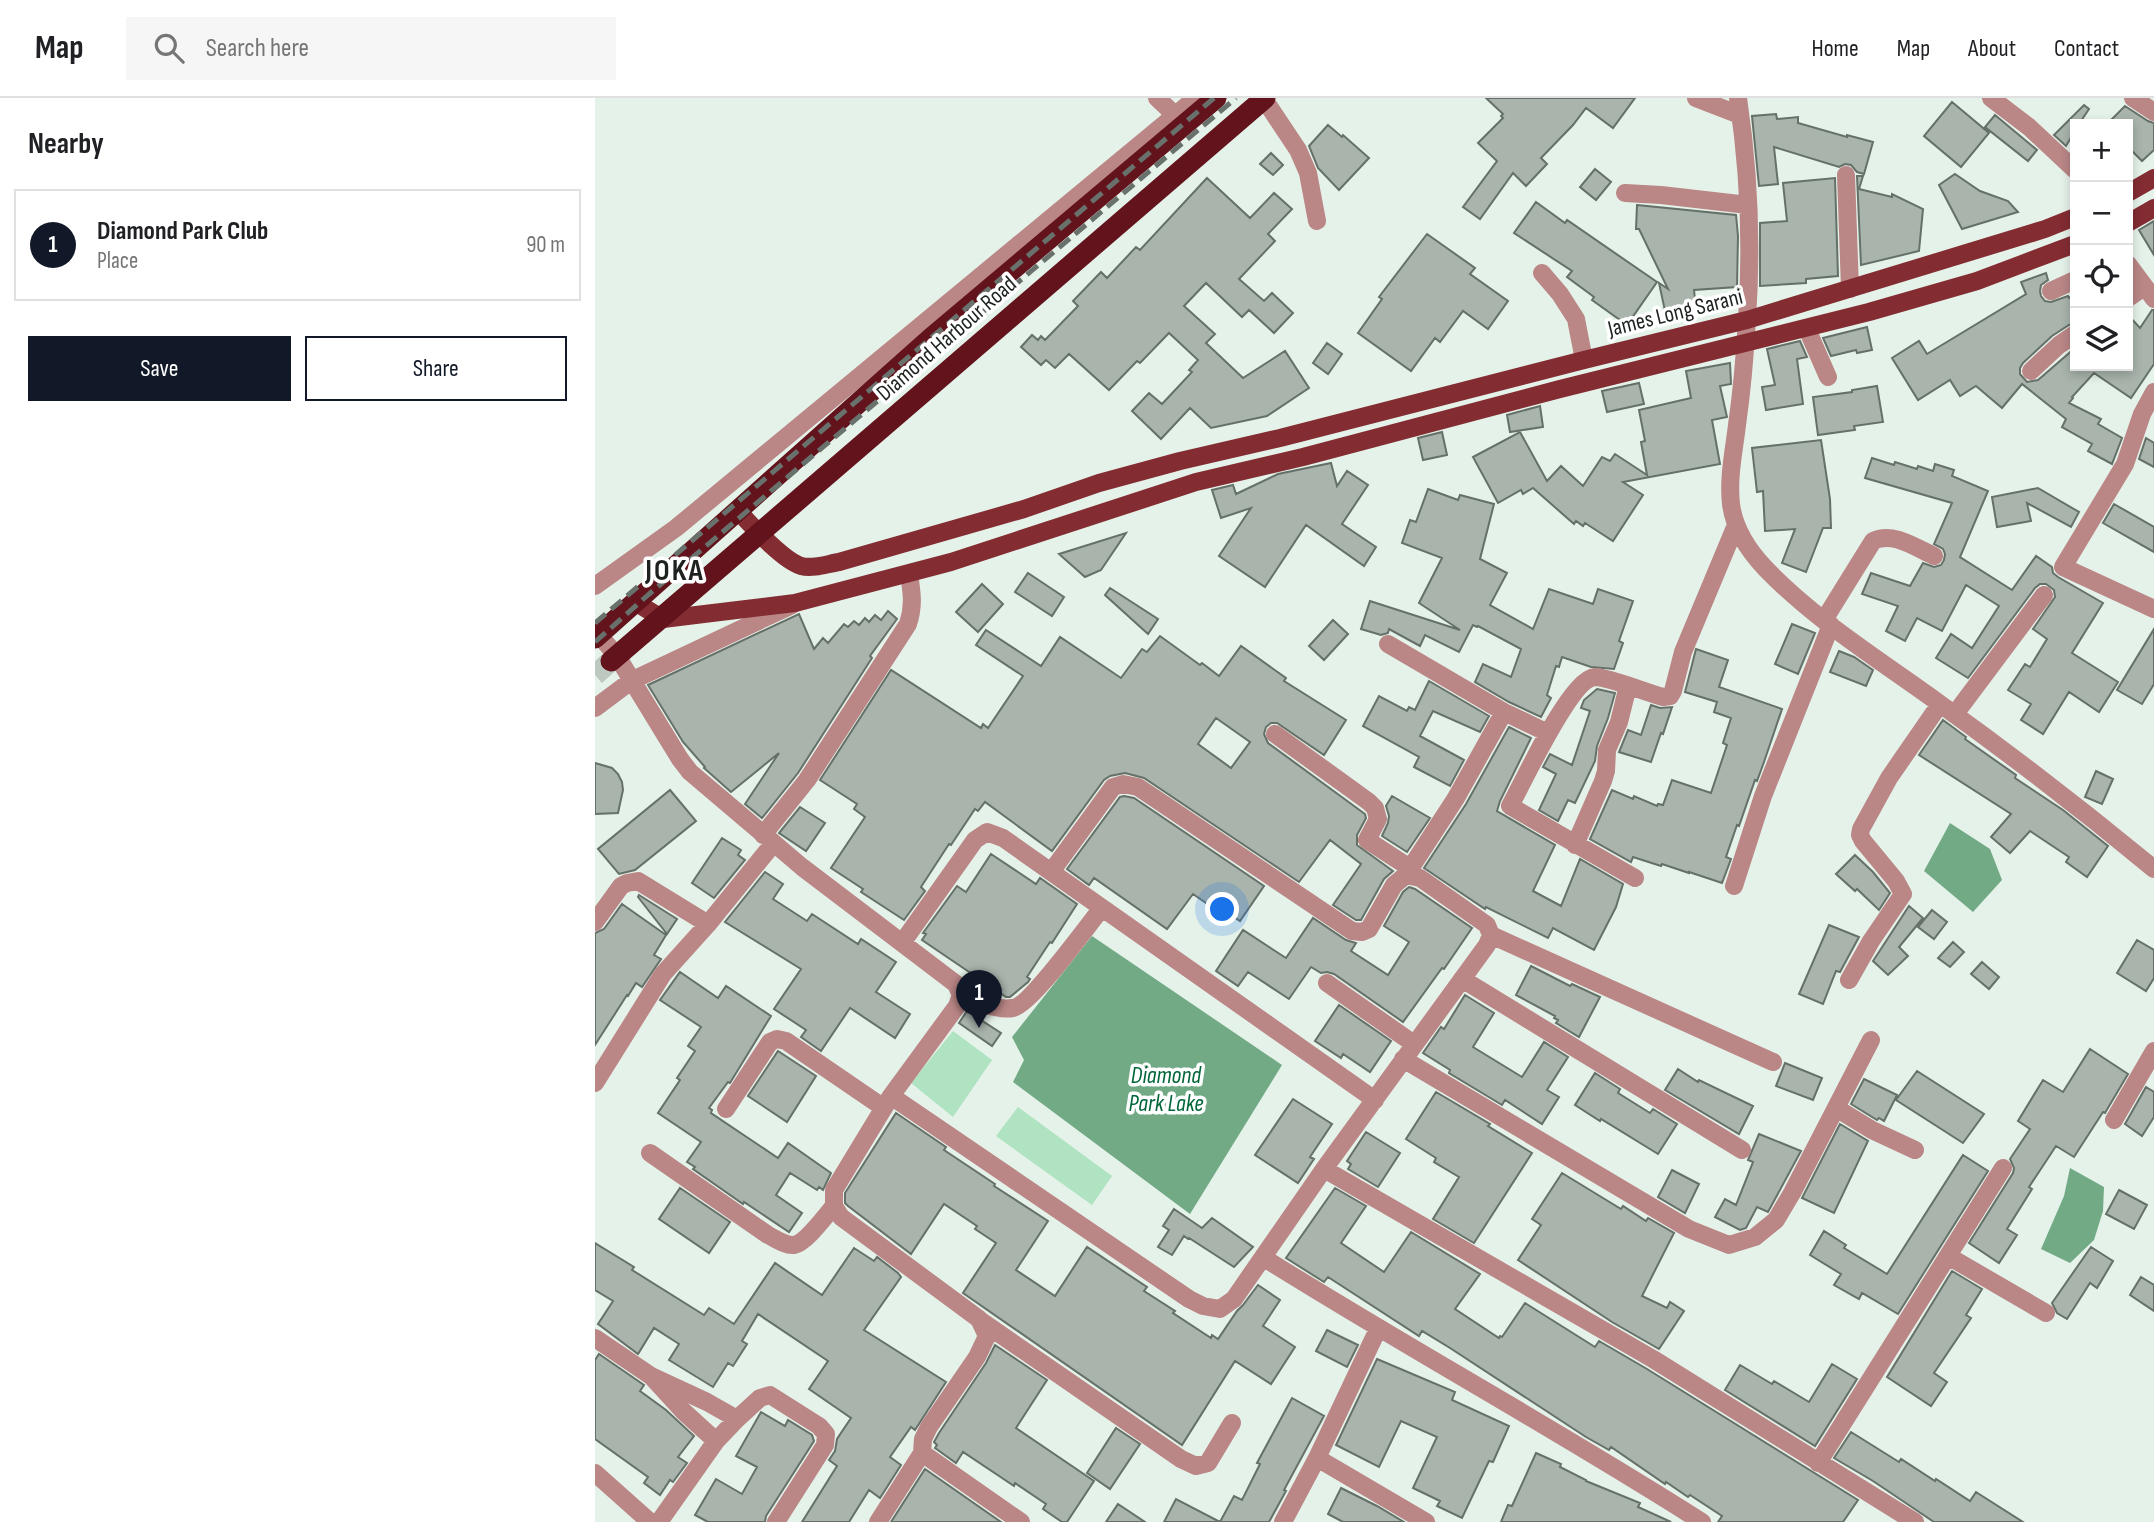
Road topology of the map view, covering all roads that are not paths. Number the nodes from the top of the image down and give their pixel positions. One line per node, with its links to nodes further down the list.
1 (1157, 98): 10 (street)
2 (1196, 98): 10 (street)
3 (1216, 98): 36 (highway, Diamond Harbour Road)
4 (1696, 98): 8 (street)
5 (1991, 98): 11 (street)
6 (2133, 98): 9 (street)
7 (1264, 99): 20 (street); 38 (highway, Diamond Harbour Road)
8 (1739, 107): 16 (street)
9 (2154, 112)
10 (1175, 115): 41 (street)
11 (2070, 165)
12 (1846, 174): 25 (street)
13 (2154, 178): 14 (main road)
14 (2133, 190)
15 (1625, 194): 16 (street)
16 (1748, 205): 28 (street)
17 (2154, 208): 19 (main road)
18 (2070, 219): 25 (main road, James Long Sarani)
19 (2133, 220)
20 (1317, 221)
21 (2073, 245): 29 (main road)
22 (2133, 271): 27 (street)
23 (1542, 273): 32 (street)
24 (2070, 283): 26 (street)
25 (1850, 289): 28 (main road, James Long Sarani)
26 (2051, 291)
27 (2149, 293)
28 (1747, 320): 31 (street); 32 (main road, James Long Sarani)
29 (1807, 329): 31 (main road); 34 (street)
30 (2070, 337): 33 (street)
31 (1745, 343): 37 (street); 40 (main road)
32 (1584, 360): 38 (main road, James Long Sarani)
33 (2031, 371)
34 (1828, 377)
35 (2154, 391): 45 (street)
36 (738, 511): 38 (main road, James Long Sarani); 43 (highway, Diamond Harbour Road)
37 (1736, 525): 47 (street); 52 (street)
38 (759, 534): 46 (highway, Diamond Harbour Road)
39 (1934, 556): 47 (street)
40 (909, 574): 44 (main road); 59 (street)
41 (595, 586)
42 (2045, 595): 56 (street)
43 (635, 602): 46 (main road); 48 (highway, Diamond Harbour Road)
44 (795, 603): 46 (main road); 51 (street)
45 (2154, 609)
46 (663, 618): 50 (highway, Diamond Harbour Road)
47 (1827, 623): 53 (street); 65 (street)
48 (597, 637): 50 (street)
49 (1388, 644): 55 (street)
50 (614, 659): 51 (street)
51 (631, 681): 54 (street); 59 (street)
52 (1628, 686): 57 (street); 60 (street)
53 (1940, 704): 56 (street); 72 (street)
54 (595, 708)
55 (1504, 712): 57 (street); 63 (street)
56 (1955, 714): 61 (street)
57 (1548, 733): 60 (street)
58 (1275, 734): 63 (street)
59 (768, 839): 68 (street); 70 (street)
60 (1575, 845): 64 (street)
61 (2154, 869)
62 (1051, 872): 63 (street); 66 (street); 70 (street)
63 (1408, 872): 69 (street)
64 (1635, 878)
65 (1734, 886)
66 (1102, 908): 74 (street); 81 (street)
67 (595, 922): 68 (street)
68 (708, 924): 80 (street)
69 (1491, 935): 71 (street); 79 (street)
70 (902, 943): 74 (street)
71 (1462, 979): 76 (street); 86 (street)
72 (1849, 980)
73 (1327, 983): 76 (street)
74 (961, 995): 82 (street)
75 (1871, 1040): 83 (street)
76 (1414, 1044): 78 (street)
77 (2154, 1051): 85 (street)
78 (1403, 1059): 81 (street); 83 (street)
79 (1773, 1062)
80 (595, 1083)
81 (1375, 1100): 90 (street)
82 (888, 1102): 84 (street); 91 (street); 93 (street)
83 (1836, 1108): 87 (street)
84 (726, 1110)
85 (2114, 1120)
86 (1742, 1150)
87 (1915, 1150)
88 (650, 1153): 91 (street)
89 (2003, 1168): 92 (street)
90 (1324, 1169): 93 (street); 104 (street)
91 (834, 1206): 95 (street)
92 (1948, 1256): 94 (street); 104 (street)
93 (1264, 1258): 96 (street)
94 (2046, 1313)
95 (978, 1319): 100 (street); 102 (street)
96 (1378, 1329): 103 (street); 113 (street)
97 (595, 1338): 98 (street)
98 (651, 1376): 99 (street); 101 (street)
99 (737, 1419): 101 (street); 108 (street)
100 (1232, 1423)
101 (716, 1441): 107 (street)
102 (922, 1453): 109 (street); 110 (street)
103 (1317, 1458): 111 (street); 112 (street)
104 (1818, 1463): 114 (street)
105 (595, 1473): 106 (street)
106 (650, 1522)
107 (659, 1522)
108 (776, 1522)
109 (879, 1522)
110 (1021, 1522)
111 (1283, 1522)
112 (1426, 1522)
113 (1702, 1522)
114 (1915, 1522)

